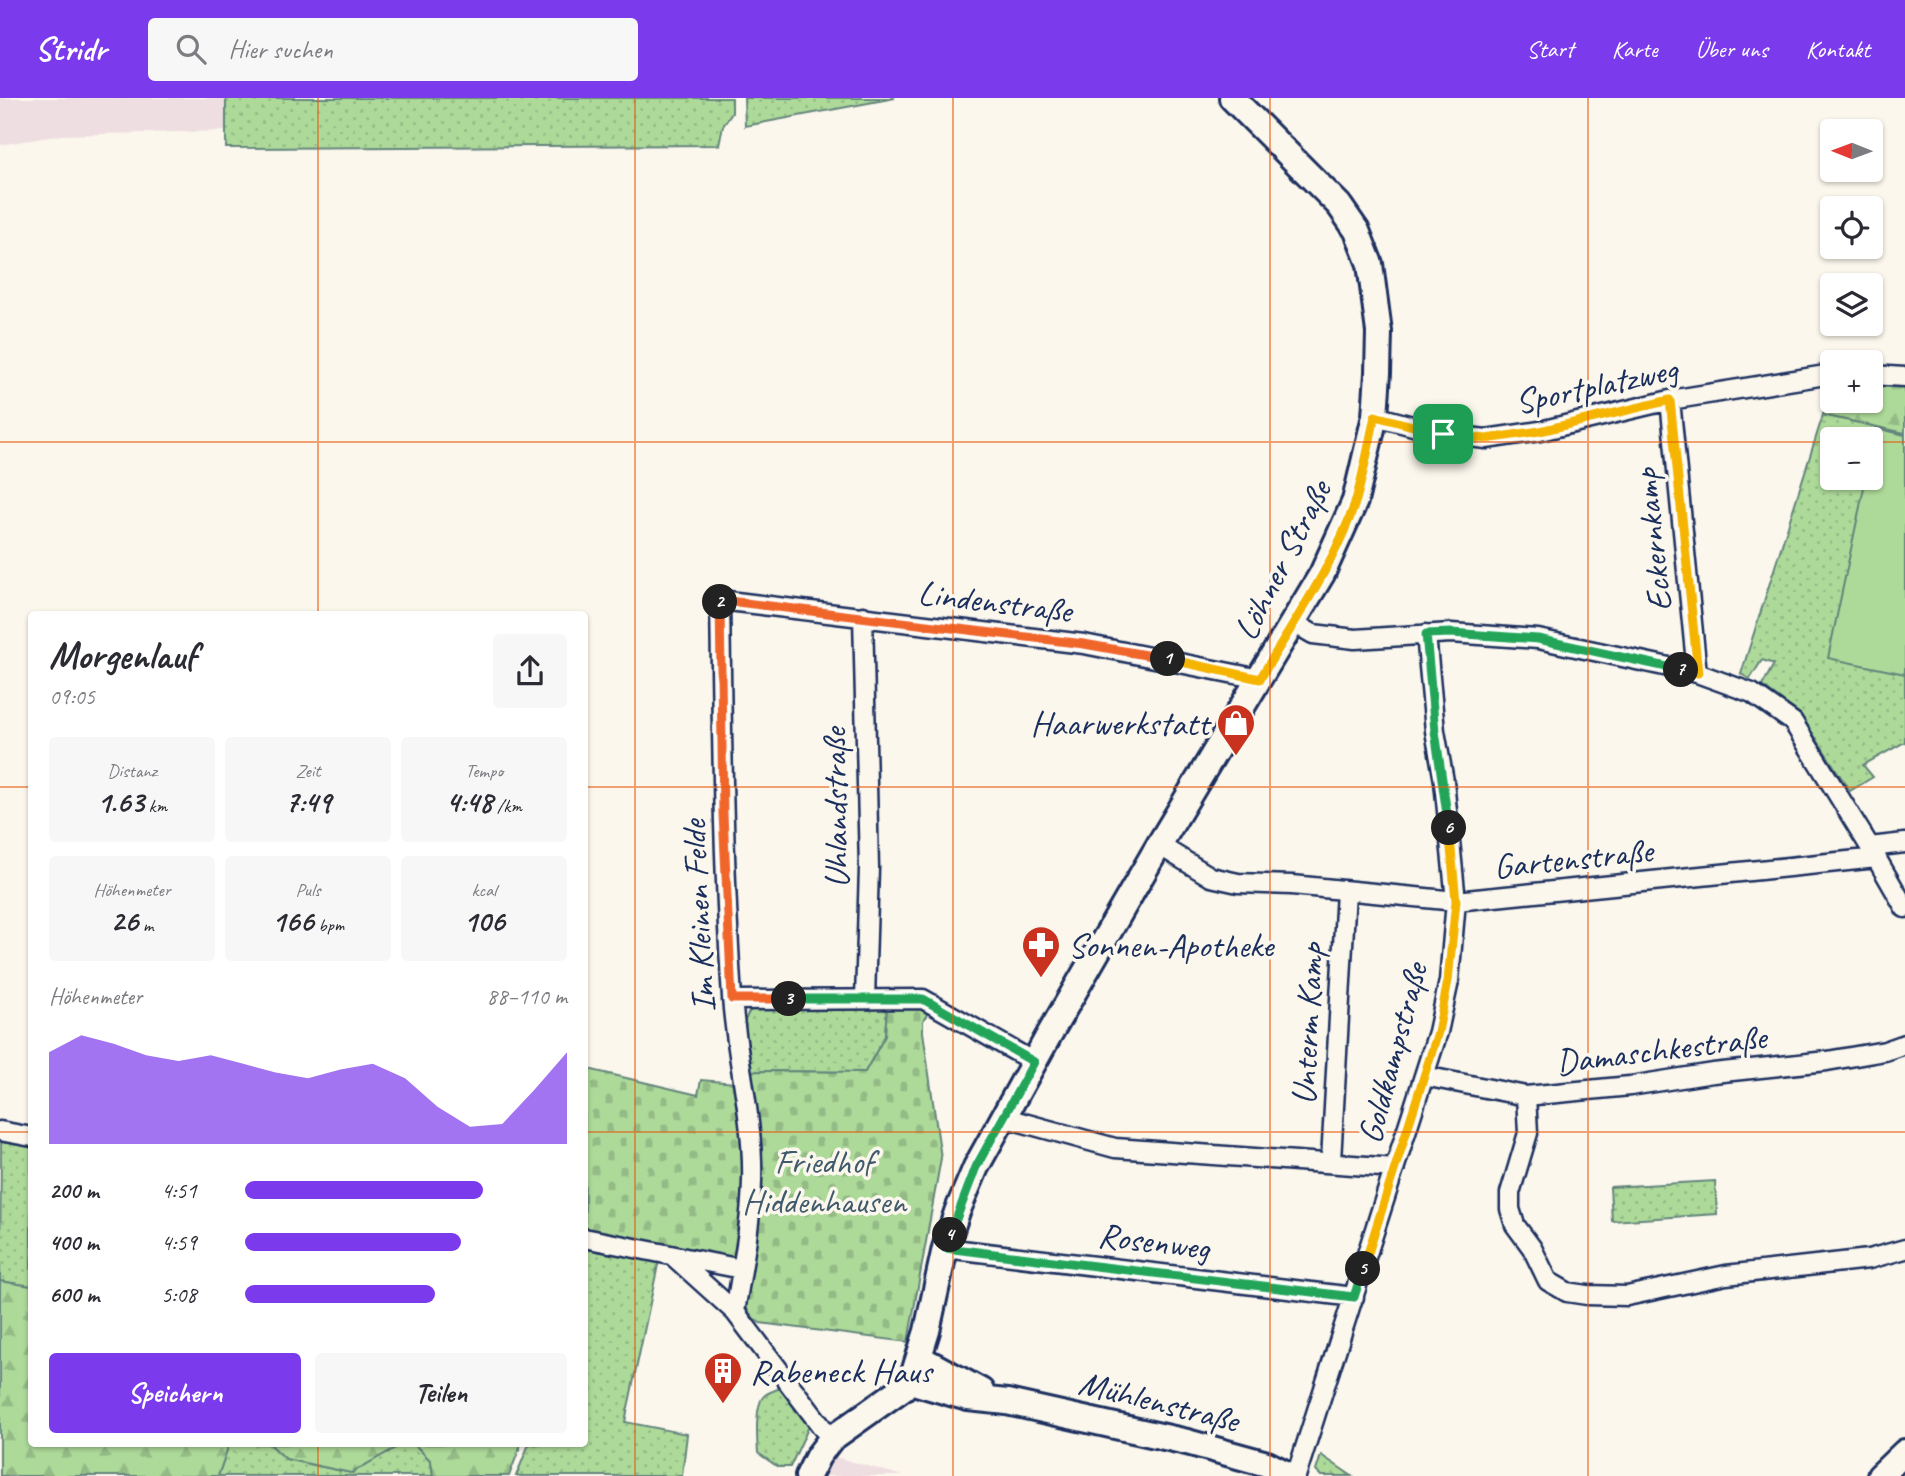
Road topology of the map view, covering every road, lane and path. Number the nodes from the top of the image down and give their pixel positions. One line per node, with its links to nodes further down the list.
1 (1233, 98): 6 (main road, Löhner Straße)
2 (1820, 376): 5 (street, Sportplatzweg)
3 (1883, 376): 4 (street)
4 (1905, 377)
5 (1670, 400): 6 (street, Sportplatzweg); 11 (street, Eckernkamp)
6 (1375, 416): 9 (main road, Löhner Straße)
7 (720, 600): 8 (street, Lindenstraße); 19 (street, Im Kleinen Felde)
8 (863, 616): 12 (street, Lindenstraße); 20 (street, Uhlandstraße)
9 (1294, 623): 10 (street); 12 (main road, Löhner Straße)
10 (1426, 634): 11 (street); 17 (street, Goldkampstraße)
11 (1698, 673): 15 (street)
12 (1260, 679): 14 (main road, Löhner Straße)
13 (1905, 843): 15 (street, Gartenstraße)
14 (1159, 845): 16 (street, Gartenstraße); 22 (main road, Löhner Straße)
15 (1873, 853): 17 (street, Gartenstraße); 18 (street)
16 (1346, 891): 17 (street, Gartenstraße); 28 (street, Unterm Kamp)
17 (1456, 901): 23 (street, Goldkampstraße)
18 (1905, 908)
19 (732, 999): 20 (street); 34 (street, Im Kleinen Felde)
20 (866, 999): 22 (street)
21 (1905, 1044): 24 (street, Damaschkestraße)
22 (1034, 1062): 25 (main road, Löhner Straße)
23 (1424, 1076): 24 (street, Damaschkestraße); 29 (street, Goldkampstraße)
24 (1527, 1096): 32 (street)
25 (1002, 1117): 28 (street); 31 (main road, Löhner Straße)
26 (0, 1131): 27 (street)
27 (28, 1136)
28 (1331, 1161): 29 (street)
29 (1395, 1168): 35 (street, Goldkampstraße)
30 (588, 1239): 33 (street)
31 (945, 1248): 35 (street, Rosenweg); 37 (main road, Löhner Straße)
32 (1905, 1249)
33 (673, 1256): 34 (street); 36 (street)
34 (742, 1269): 36 (street, Im Kleinen Felde)
35 (1354, 1297): 43 (street, Goldkampstraße)
36 (735, 1312): 40 (street)
37 (920, 1358): 38 (main road, Löhner Straße); 39 (main road, Mühlenstraße)
38 (910, 1381): 39 (main road, Mühlenstraße); 40 (main road)
39 (1007, 1402): 43 (main road, Mühlenstraße)
40 (831, 1439): 42 (main road)
41 (1905, 1452): 44 (main road)
42 (808, 1476)
43 (1293, 1476)
44 (1880, 1476)

